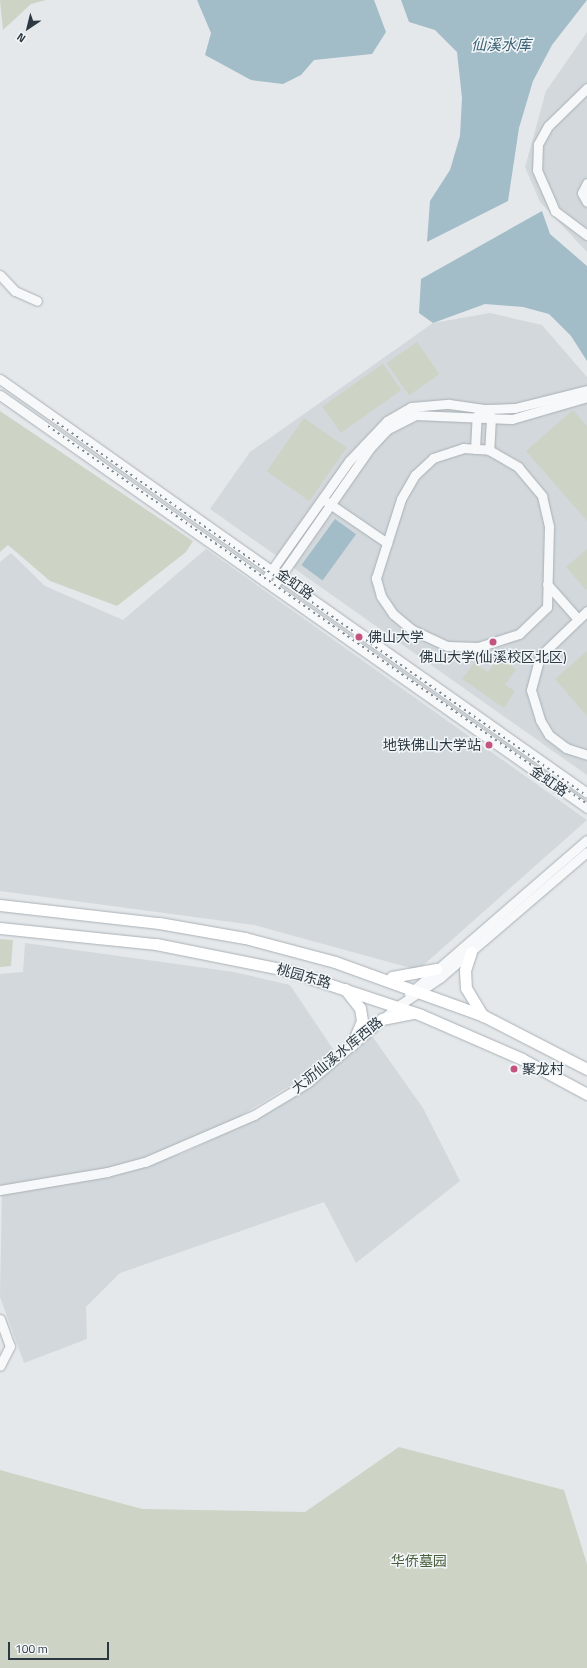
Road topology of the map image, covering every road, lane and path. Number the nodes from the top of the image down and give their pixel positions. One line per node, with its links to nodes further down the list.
1 (587, 88): 4 (street)
2 (587, 183): 3 (street)
3 (587, 202)
4 (587, 235)
5 (0, 275): 6 (street)
6 (37, 301)
7 (0, 379): 18 (street, 金虹路)
8 (587, 390): 11 (street)
9 (0, 395): 20 (street, 金虹路)
10 (587, 397): 11 (street)
11 (488, 413): 12 (street); 14 (street); 15 (street)
12 (477, 416): 13 (street); 16 (street)
13 (475, 449): 14 (street); 17 (street)
14 (489, 450): 21 (street)
15 (322, 498): 16 (street); 18 (street)
16 (331, 504): 17 (street); 19 (street)
17 (387, 543): 21 (street)
18 (272, 569): 19 (street, 金虹路); 20 (street)
19 (282, 575): 22 (street); 26 (street, 金虹路)
20 (264, 581): 22 (street, 金虹路)
21 (547, 584): 24 (street)
22 (273, 587): 27 (street, 金虹路)
23 (587, 612): 24 (street)
24 (578, 619): 25 (street)
25 (587, 755)
26 (587, 793)
27 (587, 808)
28 (587, 840): 33 (street)
29 (587, 852): 32 (street, 大沥仙溪水库西路)
30 (0, 905): 34 (main road, 桃园东路)
31 (0, 928): 35 (main road, 桃园东路)
32 (471, 952): 36 (street, 大沥仙溪水库西路); 39 (main road)
33 (436, 969): 34 (main road); 36 (street)
34 (384, 977): 36 (main road, 桃园东路)
35 (341, 986): 37 (main road, 桃园东路); 41 (main road)
36 (418, 990): 37 (street, 大沥仙溪水库西路); 39 (main road, 桃园东路)
37 (398, 1006): 38 (main road, 桃园东路); 40 (street, 大沥仙溪水库西路)
38 (421, 1014): 40 (main road); 43 (main road, 桃园东路)
39 (484, 1016): 42 (main road, 桃园东路)
40 (382, 1019): 41 (street, 大沥仙溪水库西路)
41 (352, 1045): 44 (street, 大沥仙溪水库西路)
42 (587, 1070)
43 (587, 1094)
44 (0, 1190)
45 (0, 1319): 46 (street)
46 (0, 1366)

